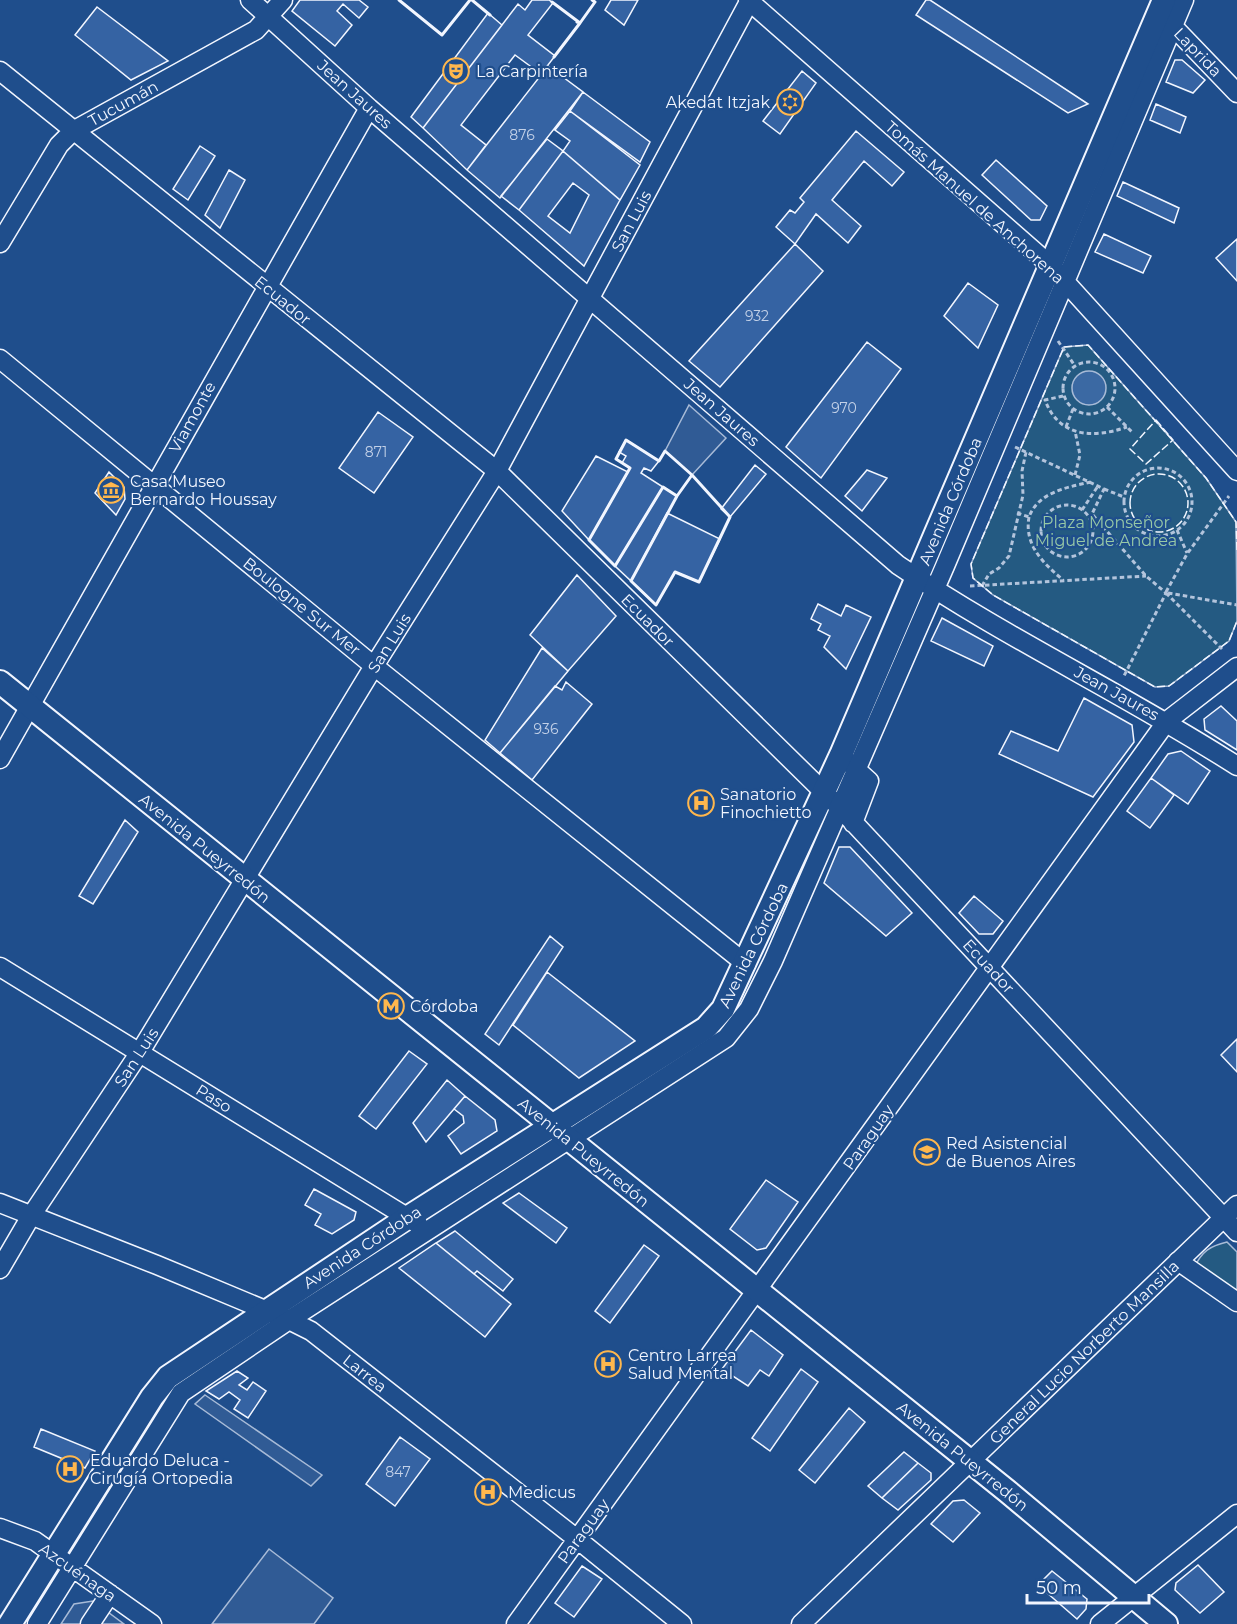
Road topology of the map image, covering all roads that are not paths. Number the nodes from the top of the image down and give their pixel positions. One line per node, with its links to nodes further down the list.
1 (250, 0): 6 (street, Jean Jaures)
2 (283, 0): 6 (street, Tucumán)
3 (749, 0): 12 (street, Tomás Manuel de Anchorena); 14 (street, San Luis)
4 (1184, 0): 5 (street, Avenida Córdoba)
5 (1165, 13): 8 (street, Laprida); 12 (main road, Avenida Córdoba)
6 (269, 17): 9 (street, Jean Jaures); 10 (street, Tucumán)
7 (0, 71): 10 (street, Ecuador)
8 (1237, 93)
9 (369, 108): 13 (street, Viamonte); 14 (street, Jean Jaures)
10 (73, 131): 11 (street, Tucumán); 13 (street, Ecuador)
11 (0, 243)
12 (1058, 273): 17 (street, Tomás Manuel de Anchorena); 19 (main road, Avenida Córdoba)
13 (266, 287): 16 (street, Ecuador); 18 (street, Viamonte)
14 (590, 298): 16 (street, San Luis); 19 (street, Jean Jaures)
15 (0, 359): 18 (street, Boulogne Sur Mer)
16 (497, 471): 20 (street, San Luis); 28 (street, Ecuador)
17 (1237, 471)
18 (154, 485): 20 (street, Boulogne Sur Mer); 23 (street, Viamonte)
19 (926, 584): 24 (street, Jean Jaures); 26 (main road, Avenida Córdoba)
20 (375, 666): 30 (street, San Luis); 31 (street, Boulogne Sur Mer)
21 (1237, 667): 24 (street, Paraguay)
22 (0, 682): 23 (main road, Avenida Pueyrredón)
23 (30, 707): 25 (street, Viamonte); 30 (main road, Avenida Pueyrredón)
24 (1167, 721): 27 (street, Jean Jaures); 32 (street, Paraguay)
25 (0, 759)
26 (848, 761): 28 (main road, Avenida Córdoba); 29 (street)
27 (1237, 766)
28 (831, 800): 29 (street, Ecuador); 31 (main road, Avenida Córdoba); 35 (street, Avenida Córdoba)
29 (853, 823): 32 (street, Ecuador)
30 (245, 880): 34 (street, San Luis); 35 (main road, Avenida Pueyrredón)
31 (746, 964): 35 (main road, Avenida Córdoba)
32 (988, 966): 40 (street, Ecuador); 45 (street, Paraguay)
33 (0, 967): 34 (street, Paso)
34 (141, 1052): 38 (street, San Luis); 39 (street, Paso)
35 (561, 1133): 39 (main road, Avenida Córdoba); 41 (street, Avenida Córdoba); 45 (main road, Avenida Pueyrredón)
36 (0, 1203): 38 (street, Larrea)
37 (1237, 1204): 40 (street, General Lucio Norberto Mansilla)
38 (31, 1216): 44 (street, San Luis); 47 (street, Larrea)
39 (407, 1218): 41 (street, Paso); 47 (main road, Avenida Córdoba)
40 (1223, 1218): 42 (street, Ecuador); 43 (street, General Lucio Norberto Mansilla)
41 (428, 1230): 48 (street, Avenida Córdoba)
42 (1237, 1232)
43 (1178, 1261): 46 (street); 49 (street, General Lucio Norberto Mansilla)
44 (0, 1269)
45 (757, 1291): 49 (main road, Avenida Pueyrredón); 52 (street, Paraguay)
46 (1237, 1302)
47 (266, 1310): 48 (street, Larrea); 53 (main road, Avenida Córdoba)
48 (289, 1320): 52 (street, Larrea); 54 (street, Avenida Córdoba)
49 (970, 1462): 56 (main road, Avenida Pueyrredón); 63 (street, General Lucio Norberto Mansilla)
50 (1237, 1514): 56 (street)
51 (0, 1528): 53 (street, Azcuénaga)
52 (578, 1539): 61 (street, Paraguay); 62 (street, Larrea)
53 (54, 1554): 54 (street, Azcuénaga); 57 (main road, Avenida Córdoba)
54 (74, 1566): 55 (street, Azcuénaga); 58 (street, Avenida Córdoba)
55 (110, 1593): 59 (street); 60 (street, Azcuénaga)
56 (1135, 1596): 64 (street); 65 (main road, Avenida Pueyrredón)
57 (10, 1624)
58 (37, 1624)
59 (90, 1624)
60 (152, 1624)
61 (516, 1624)
62 (682, 1624)
63 (801, 1624)
64 (1100, 1624)
65 (1166, 1624)

